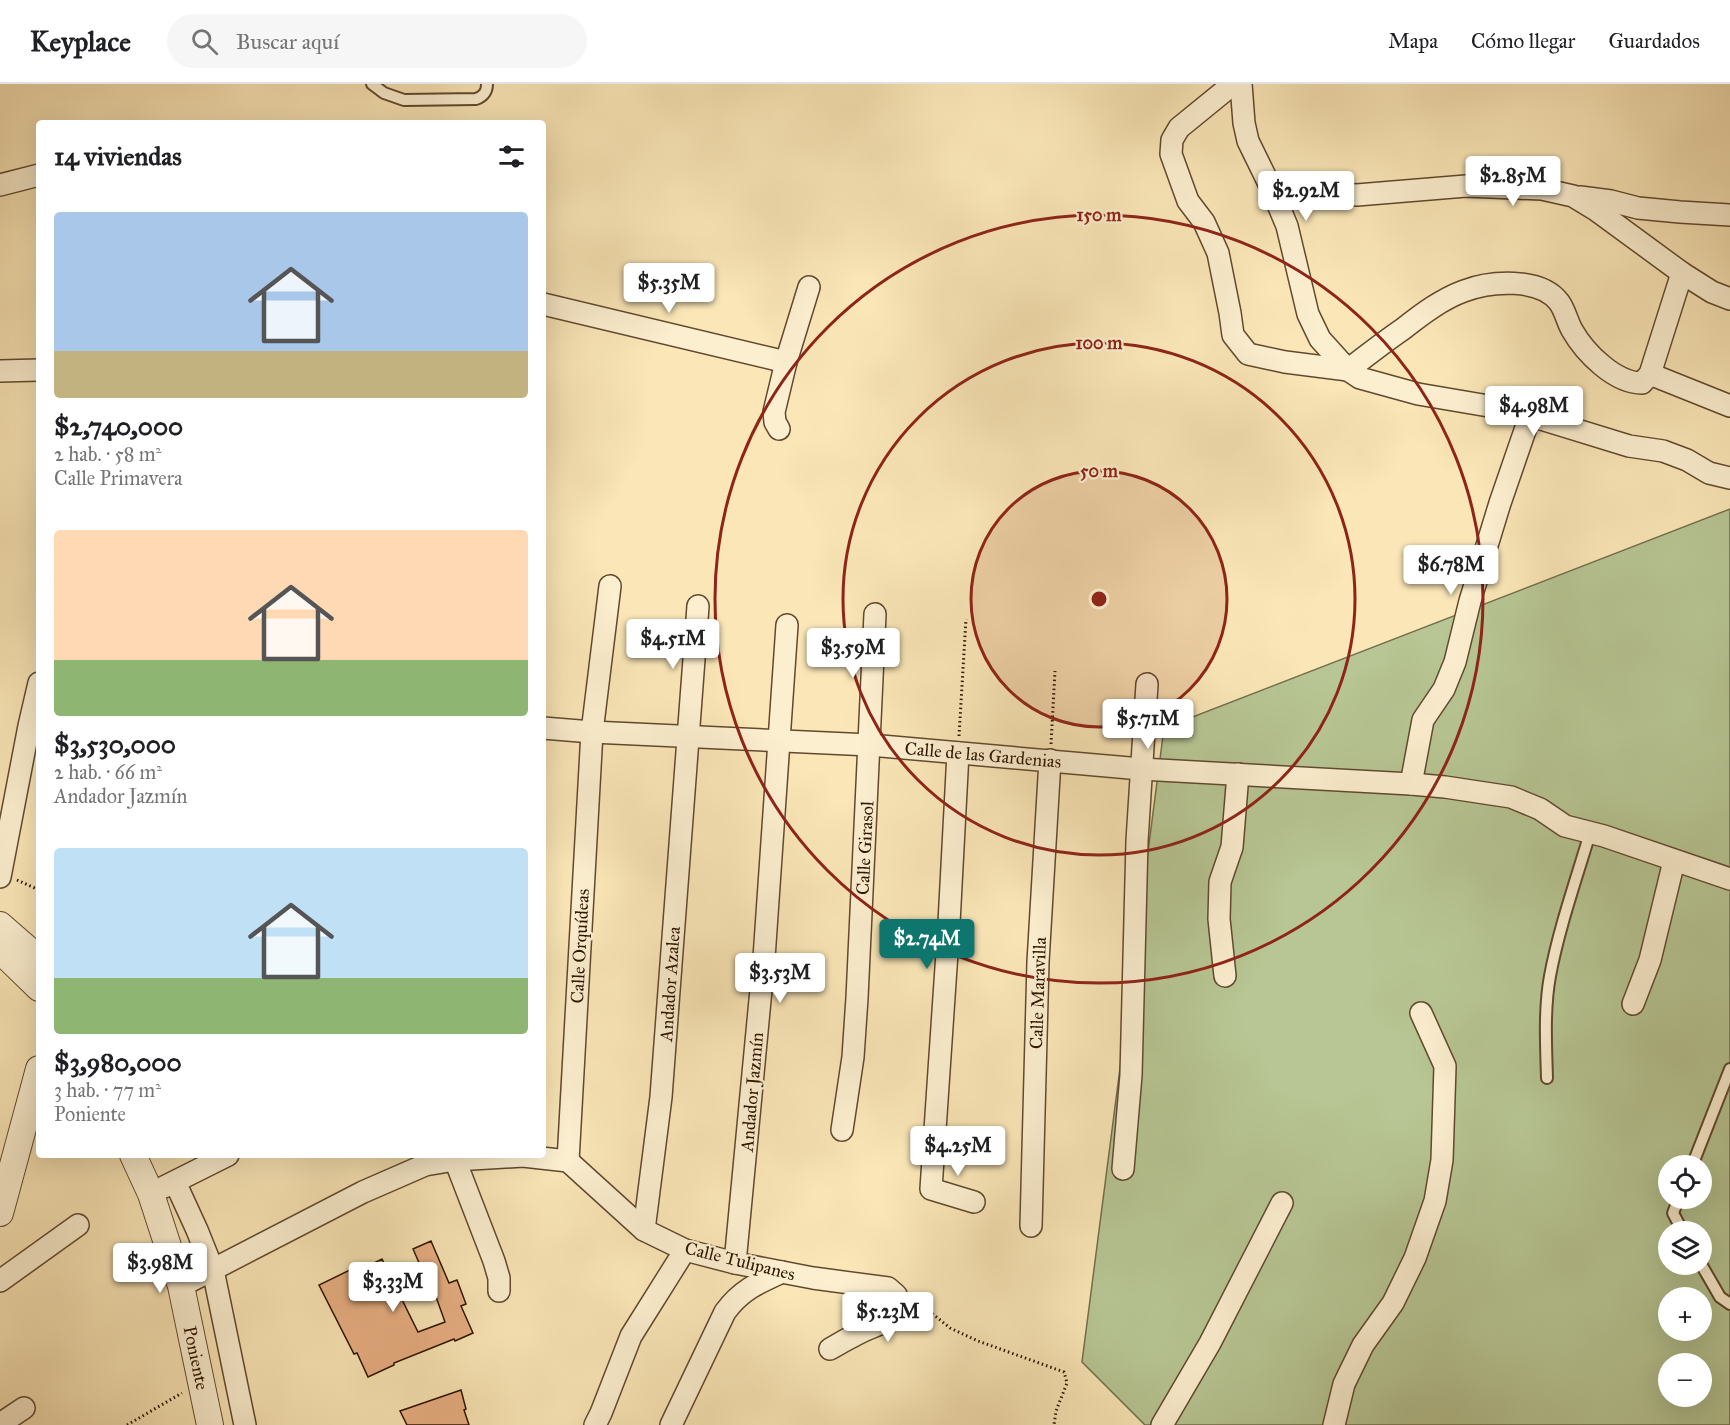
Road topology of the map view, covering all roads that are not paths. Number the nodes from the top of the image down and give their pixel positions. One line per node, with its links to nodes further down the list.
1 (372, 84): 2 (lane)
2 (487, 84)
3 (1233, 84): 16 (street)
4 (1241, 84): 7 (street)
5 (36, 176): 6 (street)
6 (0, 185)
7 (1272, 190): 8 (street); 16 (street)
8 (1573, 196): 9 (street); 10 (street)
9 (1730, 215)
10 (1682, 273): 12 (street); 18 (street)
11 (809, 287): 14 (street)
12 (1730, 299)
13 (546, 305): 14 (street)
14 (786, 362): 21 (street)
15 (36, 370): 17 (street)
16 (1348, 370): 18 (street); 20 (street)
17 (0, 371)
18 (1650, 374): 19 (street)
19 (1730, 406)
20 (1530, 416): 22 (street); 38 (street)
21 (779, 429)
22 (1730, 477)
23 (610, 586): 30 (street, Calle Orquídeas)
24 (698, 606): 31 (street, Andador Azalea)
25 (875, 614): 33 (street, Calle Girasol)
26 (787, 625): 32 (street, Andador Jazmín)
27 (1146, 684): 36 (street)
28 (36, 696): 41 (street)
29 (546, 728): 30 (street, Calle de las Gardenias)
30 (592, 732): 31 (street, Calle de las Gardenias); 60 (street, Calle Orquídeas)
31 (687, 736): 32 (street, Calle de las Gardenias); 69 (street, Andador Azalea)
32 (780, 741): 33 (street, Calle de las Gardenias); 71 (street, Andador Jazmín)
33 (870, 746): 34 (street, Calle de las Gardenias); 53 (street, Calle Girasol)
34 (958, 753): 35 (street, Calle de las Gardenias); 64 (street)
35 (1050, 760): 36 (street, Calle de las Gardenias); 68 (street, Calle Maravilla)
36 (1141, 769): 37 (street, Calle de las Gardenias); 61 (street)
37 (1238, 774): 38 (street, Calle de las Gardenias); 47 (street)
38 (1411, 784): 39 (street, Calle de las Gardenias)
39 (1590, 833): 40 (street, Calle de las Gardenias); 51 (lane)
40 (1674, 861): 42 (street, Calle de las Gardenias); 48 (street)
41 (4, 878)
42 (1730, 879)
43 (0, 925): 45 (street)
44 (0, 950): 46 (street)
45 (36, 974)
46 (36, 974)
47 (1225, 976)
48 (1633, 1004)
49 (1421, 1013): 87 (street)
50 (1730, 1069): 54 (lane)
51 (1548, 1078)
52 (36, 1080): 66 (street)
53 (842, 1130)
54 (1696, 1155)
55 (134, 1158): 63 (street, Poniente)
56 (222, 1158): 62 (street)
57 (489, 1158): 59 (street)
58 (541, 1158): 60 (street)
59 (455, 1160): 72 (street); 77 (street)
60 (568, 1161): 69 (street, Calle Tulipanes)
61 (1123, 1169)
62 (175, 1182): 63 (street); 72 (street)
63 (150, 1194): 76 (street, Poniente)
64 (974, 1202)
65 (1282, 1203): 86 (street)
66 (0, 1213)
67 (78, 1225): 75 (street)
68 (1031, 1226)
69 (644, 1230): 70 (street, Calle Tulipanes)
70 (685, 1250): 71 (street, Calle Tulipanes); 84 (street)
71 (735, 1263): 73 (street, Calle Tulipanes)
72 (213, 1270): 76 (street); 83 (street)
73 (782, 1272): 79 (street, Calle Tulipanes); 85 (street)
74 (1708, 1275): 78 (lane)
75 (0, 1281)
76 (181, 1286): 82 (street, Poniente)
77 (499, 1291)
78 (1730, 1304)
79 (830, 1349)
80 (24, 1408): 81 (street)
81 (0, 1424)
82 (210, 1425)
83 (245, 1425)
84 (595, 1425)
85 (671, 1425)
86 (1162, 1425)
87 (1334, 1425)

